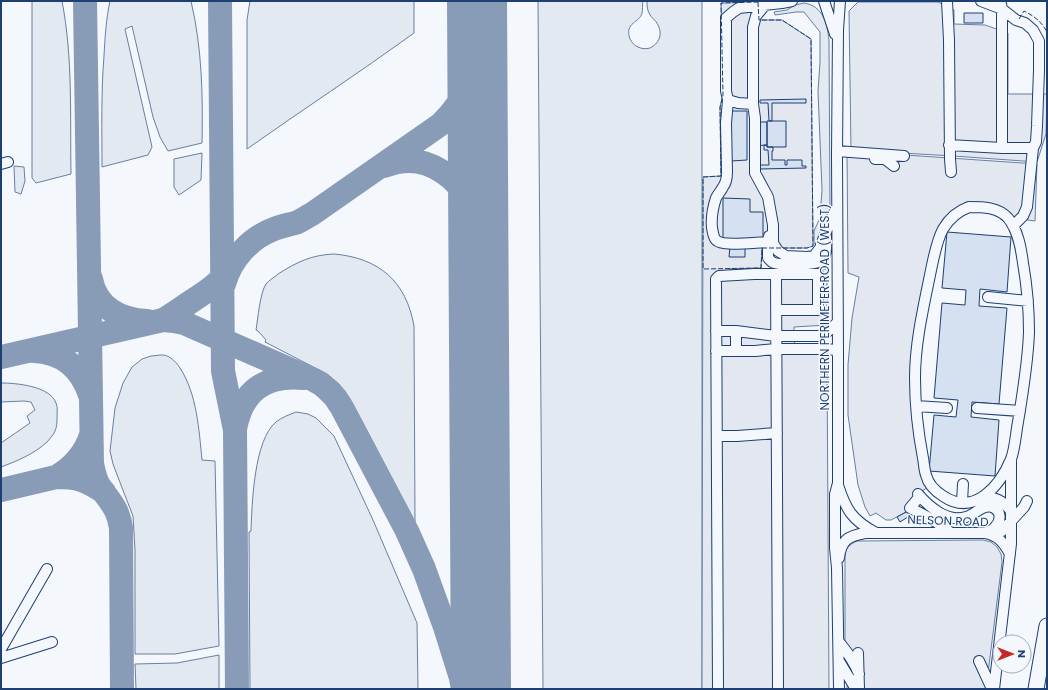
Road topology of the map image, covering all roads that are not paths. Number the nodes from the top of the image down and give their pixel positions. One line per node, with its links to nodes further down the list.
1 (792, 1): 6 (street)
2 (824, 1): 8 (street, NORTHERN PERIMETER ROAD (WEST))
3 (840, 1): 8 (street, NORTHERN PERIMETER ROAD (WEST))
4 (946, 1): 11 (street)
5 (981, 1): 7 (street)
6 (765, 5): 9 (street); 10 (street)
7 (1001, 5): 12 (street); 13 (street)
8 (837, 46): 14 (street, NORTHERN PERIMETER ROAD (WEST))
9 (728, 100): 10 (street); 22 (street)
10 (753, 104): 20 (street)
11 (949, 145): 12 (street); 17 (street)
12 (1002, 148): 13 (street)
13 (1033, 148): 19 (street)
14 (837, 155): 15 (street); 16 (street); 18 (street, NORTHERN PERIMETER ROAD (WEST))
15 (904, 156)
16 (894, 166)
17 (951, 172)
18 (837, 207): 21 (street); 27 (street, NORTHERN PERIMETER ROAD (WEST))
19 (1013, 226): 25 (street); 37 (street)
20 (773, 227): 21 (street); 22 (street)
21 (826, 233): 22 (street)
22 (768, 242)
23 (776, 274): 26 (street); 26 (street); 28 (street)
24 (988, 297): 25 (street)
25 (1028, 301): 40 (street)
26 (776, 310): 31 (street)
27 (838, 322): 31 (street); 33 (street, NORTHERN PERIMETER ROAD (WEST))
28 (716, 331): 29 (street); 34 (street)
29 (736, 331): 30 (street); 35 (street)
30 (754, 333): 31 (street); 36 (street)
31 (776, 336): 32 (street)
32 (776, 349): 33 (street); 36 (street); 41 (street)
33 (838, 350): 44 (street, NORTHERN PERIMETER ROAD (WEST))
34 (716, 351): 35 (street); 42 (street)
35 (736, 351): 36 (street)
36 (755, 351)
37 (916, 406): 38 (street); 48 (street)
38 (947, 408)
39 (977, 408): 40 (street)
40 (1020, 412): 43 (street)
41 (776, 433): 42 (street); 66 (street)
42 (717, 436): 65 (street)
43 (1012, 457): 46 (street); 49 (street)
44 (838, 483): 50 (street); 54 (street, NORTHERN PERIMETER ROAD (WEST))
45 (963, 484): 48 (street)
46 (982, 497): 48 (street); 49 (street)
47 (1027, 500): 49 (street)
48 (962, 502)
49 (1011, 516): 52 (street); 53 (street)
50 (876, 533): 51 (street, NELSON ROAD); 54 (street, NELSON ROAD)
51 (951, 533): 52 (street, NELSON ROAD); 52 (street)
52 (985, 533): 53 (street, NELSON ROAD)
53 (1010, 554): 71 (street)
54 (837, 568): 58 (street)
55 (47, 569): 59 (street)
56 (1047, 626): 72 (highway)
57 (52, 642): 61 (street)
58 (839, 642): 62 (street); 64 (street)
59 (1, 649)
60 (858, 653): 64 (street)
61 (1, 658)
62 (839, 661): 64 (street); 67 (street)
63 (979, 661): 71 (street)
64 (854, 676): 68 (street); 69 (street); 70 (street)
65 (718, 689)
66 (778, 689)
67 (839, 689)
68 (849, 689)
69 (854, 689)
70 (859, 689)
71 (993, 689)
72 (1036, 689)

